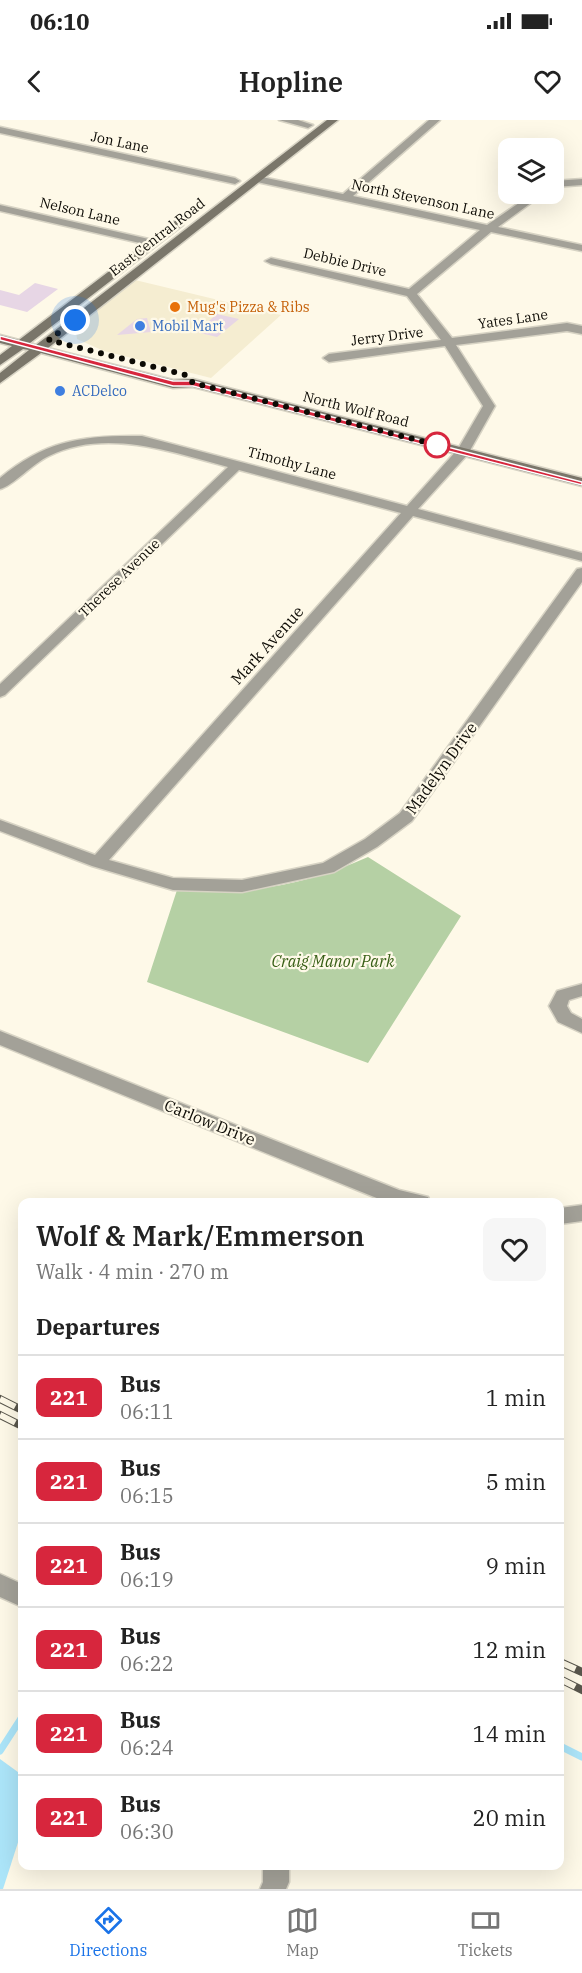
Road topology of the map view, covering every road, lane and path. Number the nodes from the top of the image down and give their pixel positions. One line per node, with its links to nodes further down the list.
1 (284, 120): 4 (street)
2 (333, 120): 6 (main road, East Central Road)
3 (435, 120): 11 (street)
4 (311, 122): 7 (main road)
5 (0, 130): 7 (street, Jon Lane)
6 (257, 179): 11 (street, North Stevenson Lane); 24 (main road, East Central Road)
7 (235, 180): 10 (main road)
8 (582, 182): 9 (street)
9 (564, 183)
10 (225, 188)
11 (345, 198): 15 (street, North Stevenson Lane)
12 (524, 204): 15 (street)
13 (0, 208): 16 (street, Nelson Lane)
14 (188, 217): 16 (main road, East Central Road)
15 (489, 228): 17 (street, North Stevenson Lane); 19 (street)
16 (153, 243): 22 (main road, East Central Road)
17 (582, 248)
18 (271, 261): 19 (street, Debbie Drive)
19 (411, 293): 25 (street)
20 (0, 327): 22 (main road, North Wolf Road)
21 (582, 330): 25 (street, Yates Lane)
22 (32, 336): 24 (main road, North Wolf Road); 26 (main road, East Central Road)
23 (0, 339): 26 (main road, North Wolf Road)
24 (49, 340): 27 (main road, East Central Road); 31 (main road, North Wolf Road)
25 (449, 343): 28 (street, Jerry Drive); 32 (street, Mark Avenue)
26 (21, 345): 27 (main road, North Wolf Road); 29 (main road, East Central Road)
27 (38, 349): 30 (main road, East Central Road); 31 (main road, North Wolf Road)
28 (329, 358)
29 (0, 361)
30 (0, 378)
31 (193, 383): 32 (main road, North Wolf Road)
32 (463, 451): 34 (main road, North Wolf Road); 36 (street, Mark Avenue)
33 (237, 464): 35 (street, Timothy Lane); 36 (street, Timothy Lane); 39 (street, Therese Avenue)
34 (582, 482)
35 (0, 485)
36 (411, 510): 37 (street, Timothy Lane); 41 (street, Mark Avenue)
37 (582, 557)
38 (582, 572): 41 (street, Madelyn Drive)
39 (0, 692)
40 (0, 825): 41 (street, Madelyn Drive)
41 (98, 862)
42 (582, 990): 43 (street)
43 (582, 1026)
44 (0, 1038): 45 (street, Carlow Drive)
45 (400, 1198)
46 (582, 1213): 47 (street)
47 (564, 1215)
48 (0, 1585): 49 (street)
49 (18, 1594)
50 (276, 1870): 51 (street)
51 (273, 1889)

